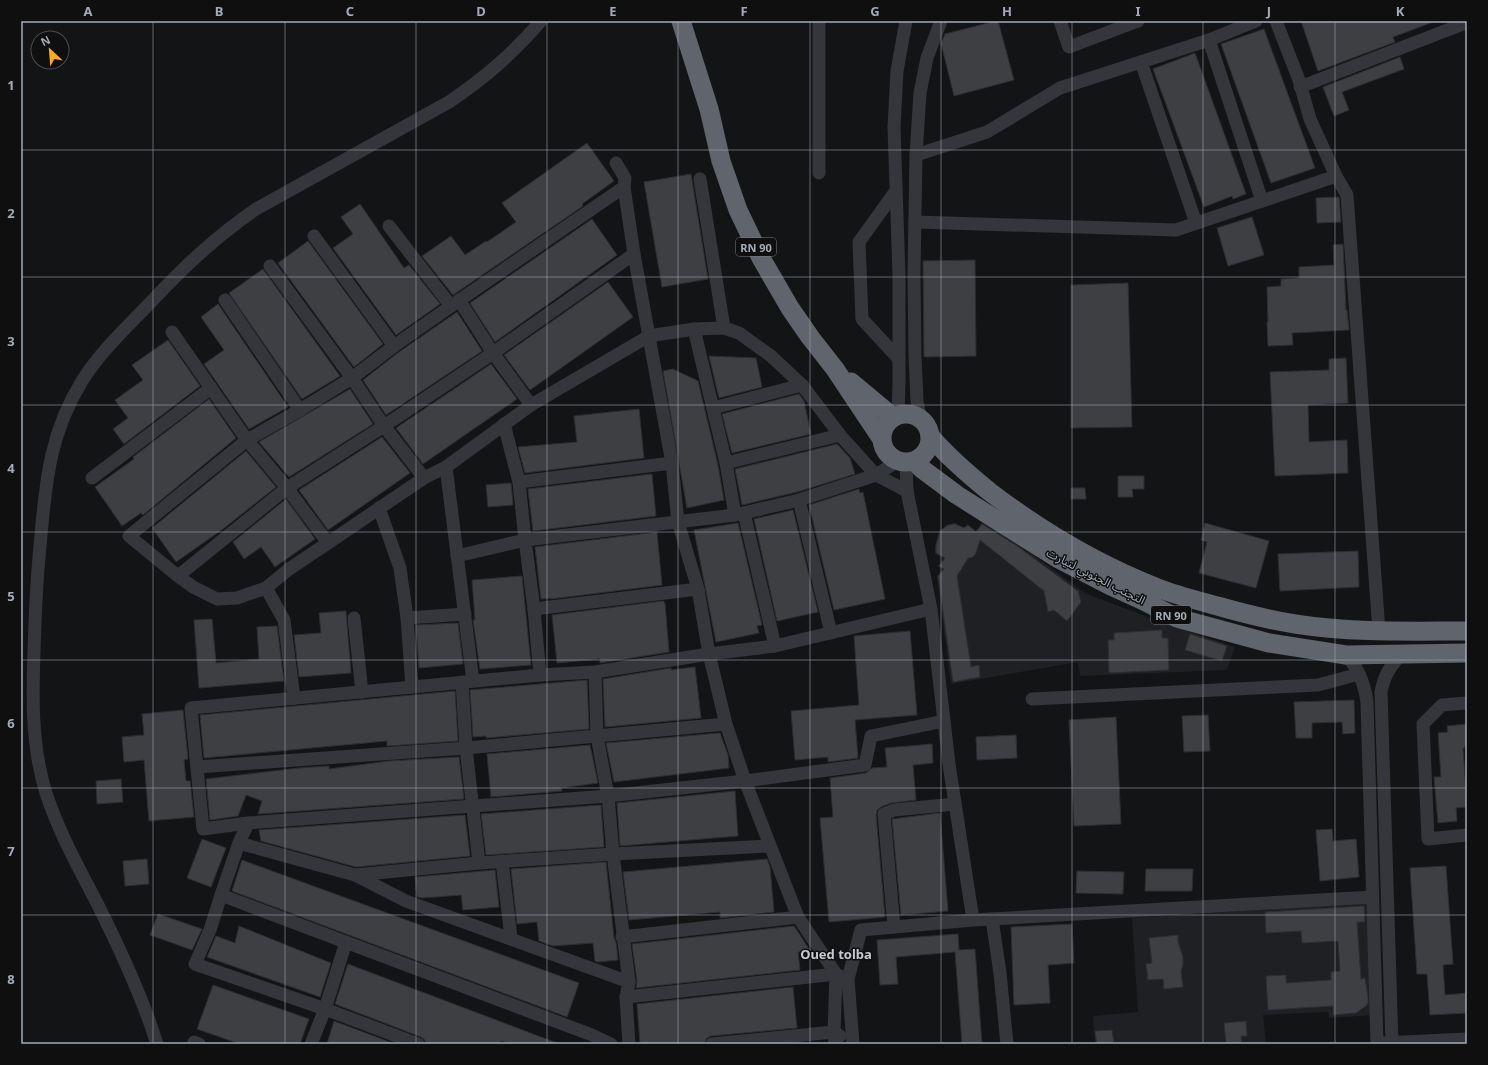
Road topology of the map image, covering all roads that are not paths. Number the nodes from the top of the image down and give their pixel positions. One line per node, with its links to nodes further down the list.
1 (541, 21): 130 (street)
2 (681, 21): 15 (highway, RN 90)
3 (694, 21): 15 (highway, RN 90)
4 (819, 21): 18 (street)
5 (906, 21): 22 (street)
6 (941, 21): 16 (street)
7 (1060, 21): 8 (street)
8 (1138, 21)
9 (1256, 21): 12 (street)
10 (1276, 21): 14 (street)
11 (1463, 24): 14 (street)
12 (1209, 40): 13 (street); 23 (street)
13 (1141, 62): 16 (street); 25 (street)
14 (1300, 87): 19 (street)
15 (709, 109): 39 (highway, RN 90)
16 (916, 155): 24 (street)
17 (616, 163): 21 (street)
18 (819, 173)
19 (1336, 176): 23 (street); 79 (street)
20 (700, 179): 32 (street)
21 (624, 187): 28 (street); 31 (street)
22 (896, 192): 38 (street); 38 (street)
23 (1262, 201): 25 (street)
24 (915, 222): 25 (street); 47 (street)
25 (1196, 223)
26 (389, 226): 31 (street)
27 (314, 236): 36 (street)
28 (634, 254): 35 (street); 37 (street)
29 (270, 266): 40 (street)
30 (224, 300): 45 (street)
31 (455, 303): 36 (street); 37 (street)
32 (724, 328): 33 (street); 41 (street)
33 (694, 329): 35 (street); 44 (street)
34 (172, 332): 42 (street)
35 (649, 336): 43 (street); 55 (street)
36 (394, 346): 40 (street)
37 (493, 353): 43 (street); 49 (street)
38 (899, 359): 46 (street)
39 (835, 370): 46 (highway, RN 90); 52 (highway, RN 90)
40 (352, 378): 45 (street); 49 (street)
41 (802, 385): 44 (street); 50 (street)
42 (211, 388): 53 (street); 59 (street)
43 (531, 405): 48 (street)
44 (713, 408): 56 (street)
45 (300, 410): 53 (street)
46 (895, 416): 47 (highway); 52 (highway)
47 (920, 417): 51 (highway)
48 (504, 424): 57 (street); 61 (street)
49 (384, 426): 60 (street); 62 (street)
50 (840, 435): 56 (street); 58 (street)
51 (930, 436): 54 (highway); 79 (highway, التجنب الجنوبي لتيارت / RN 90)
52 (881, 438): 54 (highway)
53 (247, 440): 62 (street); 71 (street)
54 (906, 462): 58 (street); 63 (street); 86 (highway, التجنب الجنوبي لتيارت / RN 90)
55 (672, 463): 61 (street); 67 (street)
56 (726, 463): 66 (street)
57 (446, 467): 60 (street); 70 (street)
58 (876, 475): 63 (street); 64 (street)
59 (92, 478)
60 (424, 478): 65 (street)
61 (519, 482): 68 (street)
62 (287, 488): 69 (street); 71 (street)
63 (907, 491): 75 (street)
64 (799, 500): 66 (street); 81 (street)
65 (380, 508): 69 (street); 78 (street)
66 (740, 514): 67 (street); 82 (street)
67 (678, 522): 68 (street); 73 (street)
68 (524, 540): 70 (street); 74 (street)
69 (328, 543): 72 (street)
70 (457, 556): 76 (street)
71 (178, 576): 72 (street)
72 (266, 588): 93 (street)
73 (698, 589): 74 (street); 85 (street)
74 (534, 609): 89 (street)
75 (930, 609): 81 (street); 96 (street)
76 (465, 614): 78 (street); 90 (street)
77 (354, 618): 92 (street)
78 (407, 618): 91 (street)
79 (1379, 631): 80 (highway, التجنب الجنوبي لتيارت / RN 90)
80 (1467, 631)
81 (831, 633): 82 (street)
82 (775, 646): 85 (street)
83 (1404, 653): 84 (highway, التجنب الجنوبي لتيارت / RN 90); 86 (highway, التجنب الجنوبي لتيارت / RN 90); 129 (street)
84 (1467, 653)
85 (709, 654): 87 (street); 97 (street)
86 (1346, 655): 88 (street)
87 (595, 672): 89 (street); 98 (street)
88 (1359, 674): 94 (street); 114 (street)
89 (540, 675): 90 (street)
90 (468, 682): 91 (street); 99 (street)
91 (412, 687): 92 (street)
92 (362, 692): 93 (street)
93 (294, 698): 100 (street)
94 (1032, 699)
95 (1467, 703): 106 (street)
96 (944, 721): 101 (street); 103 (street)
97 (726, 724): 98 (street); 101 (street)
98 (597, 736): 99 (street); 102 (street)
99 (466, 748): 100 (street); 104 (street)
100 (196, 767): 105 (street)
101 (745, 781): 102 (street); 108 (street)
102 (608, 796): 104 (street); 109 (street)
103 (955, 804): 117 (street); 118 (street)
104 (473, 806): 105 (street); 111 (street)
105 (248, 823): 107 (street)
106 (1467, 835)
107 (239, 843): 112 (street); 113 (street)
108 (770, 846): 109 (street); 115 (street)
109 (613, 854): 110 (street); 119 (street)
110 (502, 861): 111 (street); 120 (street)
111 (479, 862): 112 (street)
112 (355, 875): 120 (street)
113 (221, 895): 121 (street); 126 (street)
114 (1372, 898): 116 (street); 140 (street)
115 (798, 917): 119 (street); 122 (street)
116 (992, 919): 117 (street); 139 (street)
117 (973, 920): 118 (street)
118 (894, 927): 123 (street)
119 (622, 937): 124 (street)
120 (511, 938): 124 (street)
121 (346, 942): 126 (street); 135 (street)
122 (836, 974): 123 (street); 125 (street); 127 (street)
123 (848, 979): 138 (street)
124 (629, 982): 125 (street)
125 (626, 997): 136 (street)
126 (325, 1009): 133 (street); 134 (street)
127 (835, 1038): 137 (street); 138 (street)
128 (1467, 1039): 129 (street)
129 (1392, 1043): 140 (street)
130 (157, 1044)
131 (194, 1044): 132 (street)
132 (199, 1044)
133 (311, 1044)
134 (418, 1044)
135 (611, 1044)
136 (629, 1044)
137 (712, 1044)
138 (853, 1044)
139 (1007, 1044)
140 (1376, 1044)

